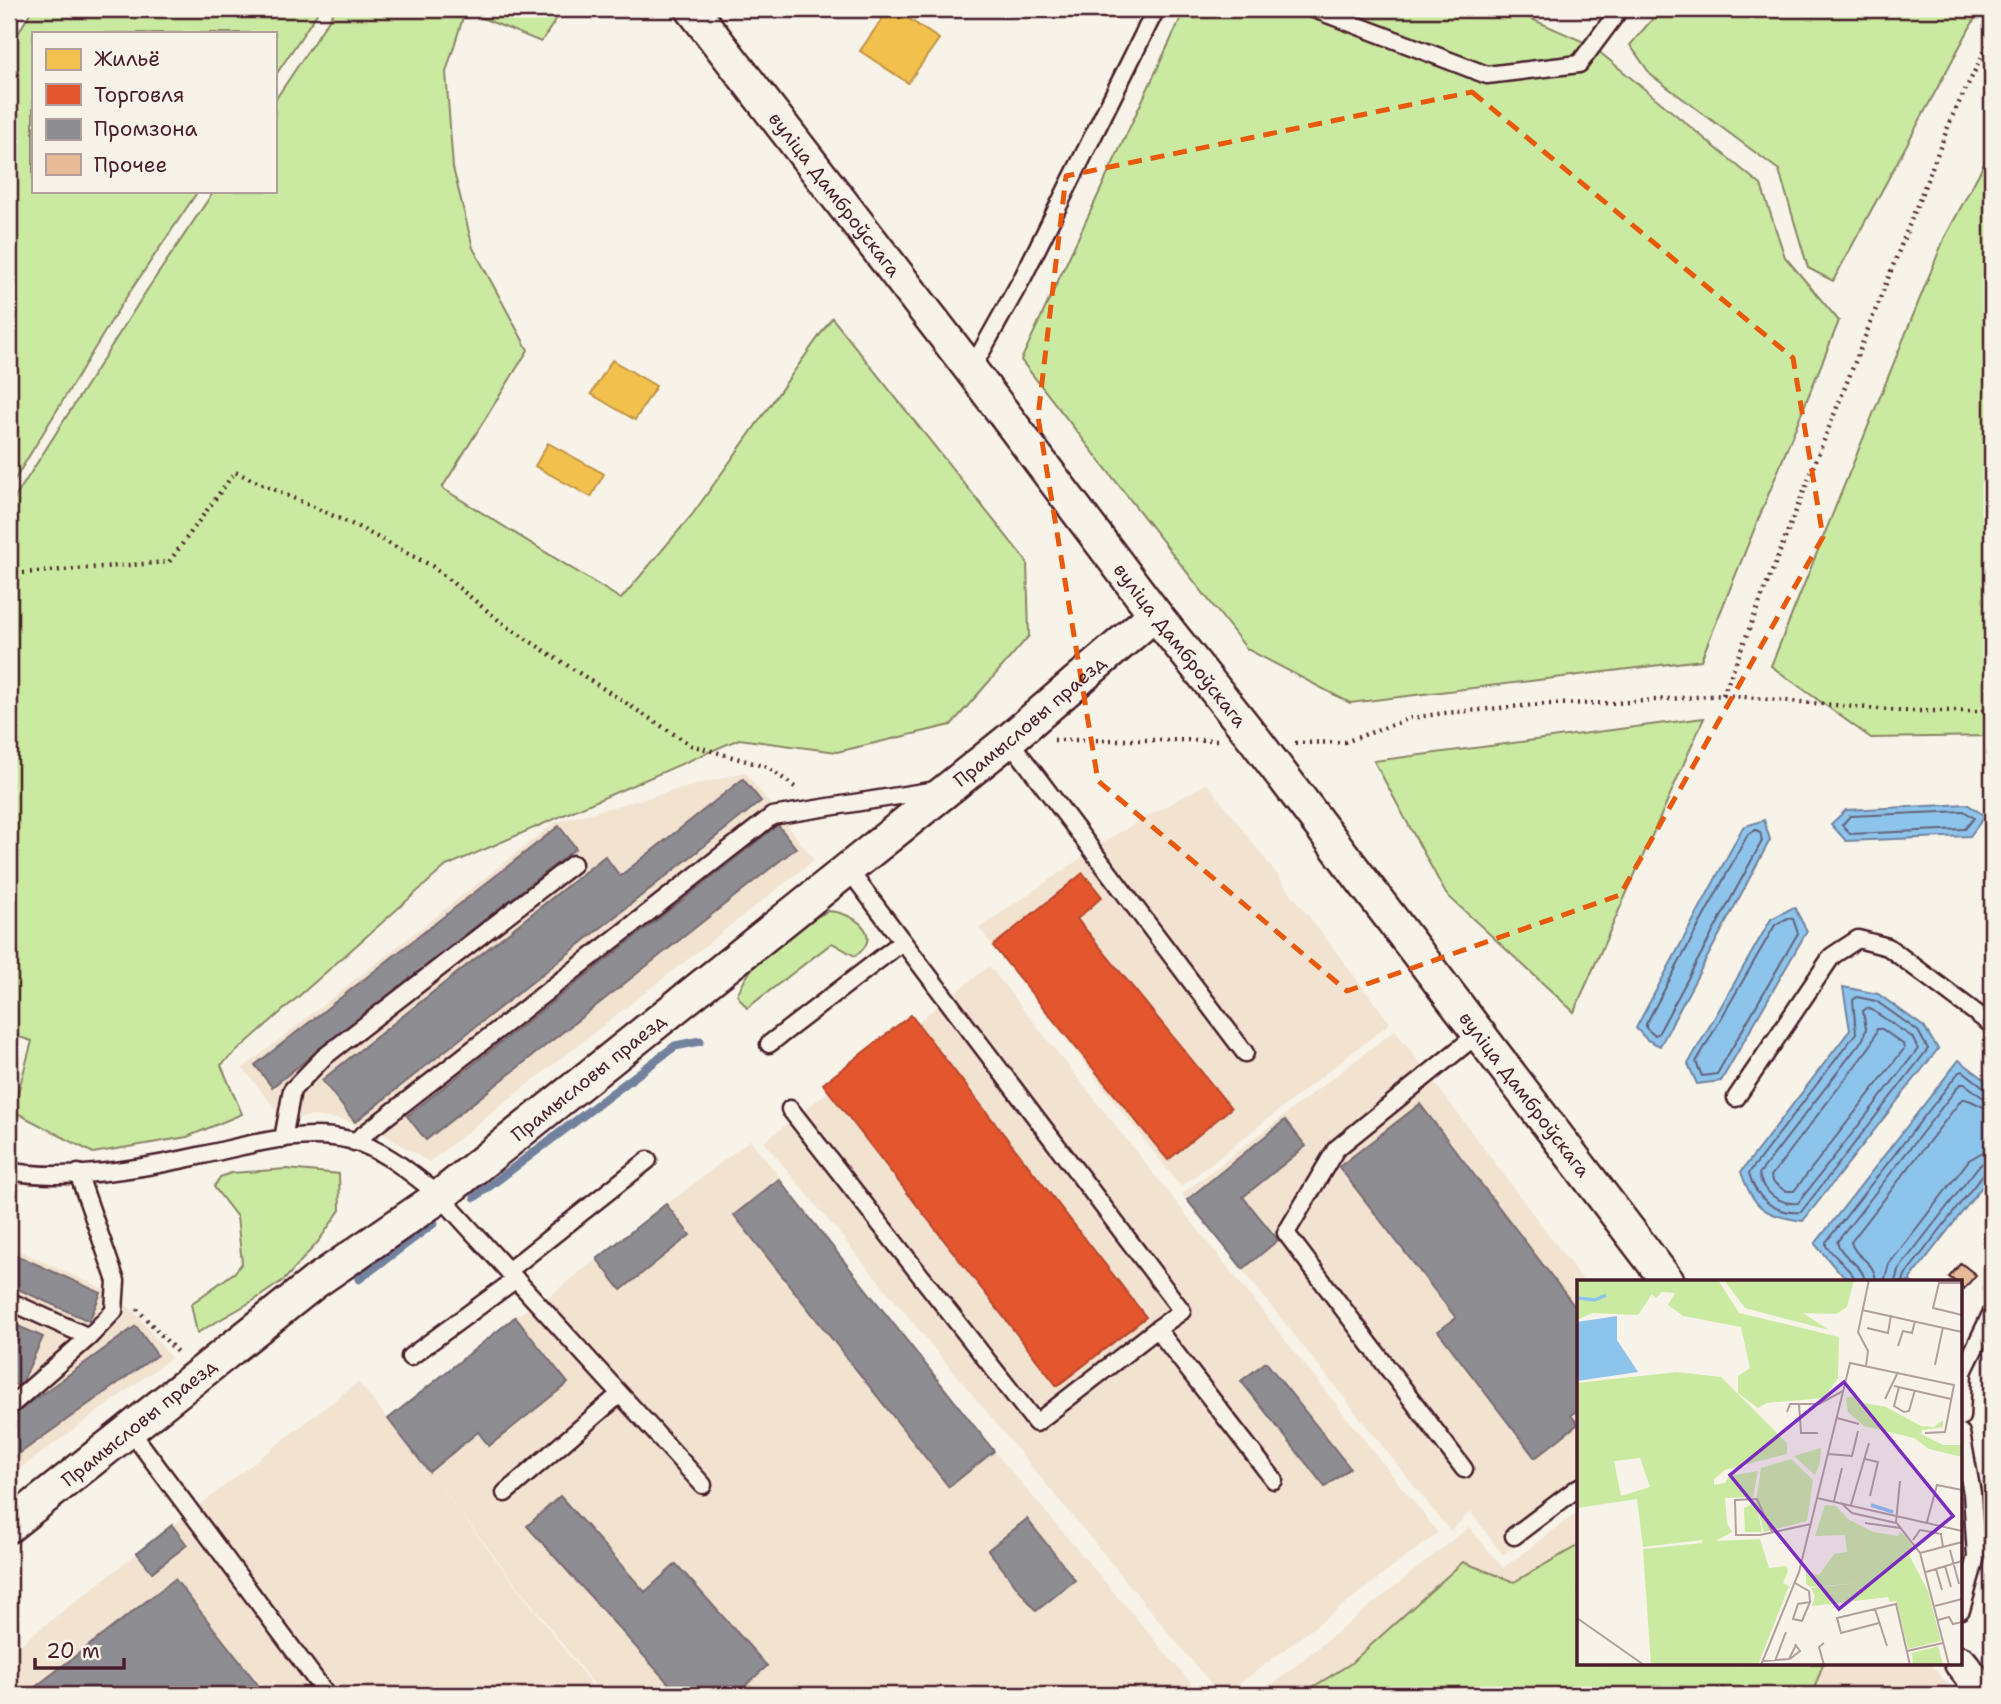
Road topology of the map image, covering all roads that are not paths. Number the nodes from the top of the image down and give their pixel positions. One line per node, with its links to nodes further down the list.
1 (692, 9): 5 (street, вуліца Дамброўскага)
2 (1156, 9): 5 (lane)
3 (1314, 9): 4 (lane)
4 (1620, 9)
5 (971, 370): 6 (street, вуліца Дамброўскага)
6 (1155, 614): 7 (street, Прамысловы праезд); 13 (street, вуліца Дамброўскага)
7 (1009, 740): 8 (street, Прамысловы праезд); 15 (lane)
8 (949, 789): 10 (street, Прамысловы праезд); 19 (lane)
9 (573, 864): 18 (lane)
10 (848, 869): 11 (lane); 23 (street, Прамысловы праезд)
11 (902, 943): 14 (lane); 28 (lane)
12 (1992, 1025): 16 (lane)
13 (1479, 1033): 25 (street, вуліца Дамброўскага); 36 (lane)
14 (769, 1044)
15 (1245, 1053)
16 (1736, 1098)
17 (790, 1110): 28 (lane)
18 (283, 1139): 19 (lane); 22 (lane)
19 (354, 1142): 23 (lane)
20 (648, 1160): 24 (lane)
21 (9, 1171): 22 (lane)
22 (78, 1173): 29 (lane)
23 (440, 1195): 24 (lane); 34 (street, Прамысловы праезд)
24 (512, 1275): 30 (lane); 31 (lane)
25 (1666, 1280)
26 (9, 1301): 29 (lane)
27 (1992, 1312): 32 (lane)
28 (1157, 1329): 37 (lane)
29 (89, 1337): 33 (lane)
30 (410, 1357)
31 (621, 1394): 38 (lane); 40 (lane)
32 (1962, 1402)
33 (11, 1403)
34 (130, 1430): 41 (street, Прамысловы праезд); 45 (lane)
35 (1962, 1438): 43 (lane)
36 (1464, 1469)
37 (1274, 1480)
38 (703, 1485)
39 (1577, 1489): 42 (lane)
40 (505, 1493)
41 (9, 1526)
42 (1514, 1536)
43 (1962, 1606)
44 (1962, 1663): 46 (street)
45 (327, 1695)
46 (1986, 1695)

